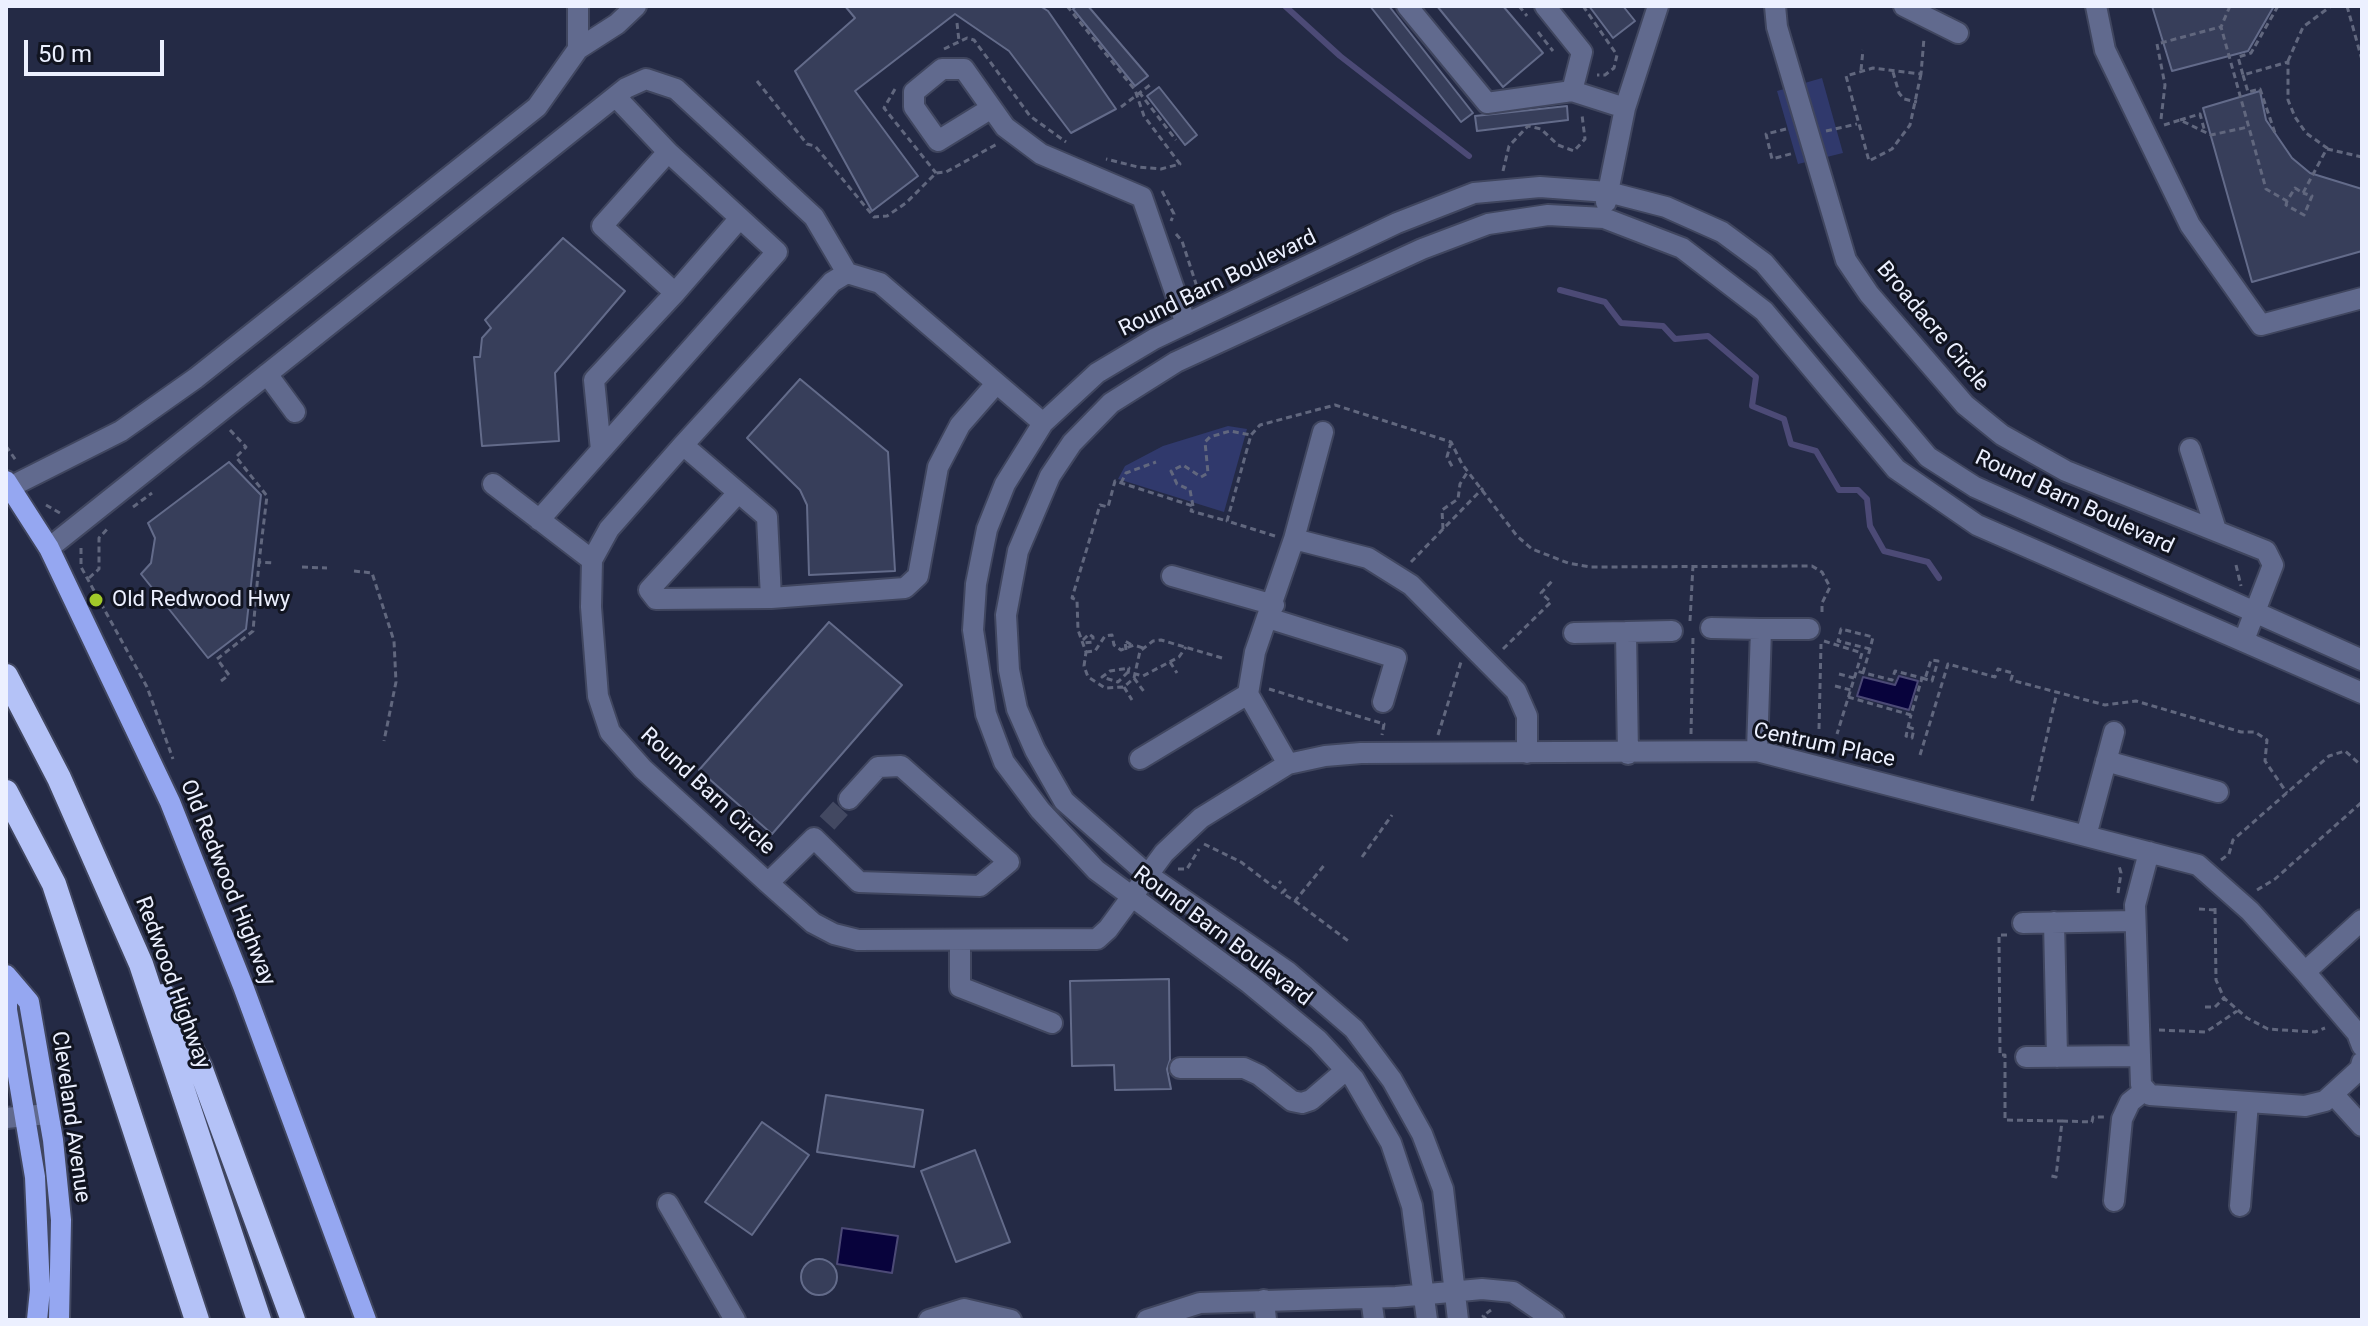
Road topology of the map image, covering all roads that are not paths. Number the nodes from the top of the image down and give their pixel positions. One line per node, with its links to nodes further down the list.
1 (578, 6): 10 (street)
2 (636, 6): 10 (street)
3 (1407, 6): 11 (street)
4 (1545, 6): 11 (street)
5 (1658, 6): 13 (street)
6 (1775, 6): 35 (street, Broadacre Circle)
7 (1904, 6): 9 (street)
8 (2096, 6): 21 (street)
9 (1958, 33)
10 (578, 49): 31 (street)
11 (1581, 94): 13 (street)
12 (616, 97): 15 (street); 19 (street); 23 (street)
13 (1625, 108): 16 (street)
14 (990, 109): 22 (street)
15 (668, 152): 17 (street); 20 (street)
16 (1608, 192): 18 (street); 22 (street, Round Barn Boulevard); 42 (street, Round Barn Boulevard)
17 (740, 218): 20 (street); 30 (street)
18 (1604, 218): 49 (street, Round Barn Boulevard); 68 (street, Round Barn Boulevard)
19 (847, 273): 24 (street); 28 (street, Round Barn Circle)
20 (675, 293): 30 (street)
21 (2362, 298)
22 (1186, 324): 26 (street, Round Barn Boulevard)
23 (267, 374): 25 (street); 37 (street)
24 (995, 385): 26 (street); 40 (street)
25 (295, 412)
26 (1043, 423): 70 (street, Round Barn Boulevard)
27 (1323, 432): 36 (street)
28 (683, 445): 33 (street); 38 (street, Round Barn Circle)
29 (2190, 449): 35 (street)
30 (601, 450): 34 (street)
31 (8, 484): 37 (main road, Old Redwood Highway)
32 (493, 484): 34 (street)
33 (738, 493): 40 (street); 40 (street)
34 (539, 520): 38 (street)
35 (2216, 530): 42 (street, Broadacre Circle)
36 (1284, 538): 41 (street); 57 (street)
37 (49, 548): 104 (main road, Old Redwood Highway)
38 (592, 560): 69 (street, Round Barn Circle)
39 (1172, 576): 41 (street)
40 (771, 598)
41 (1271, 611): 52 (street); 54 (street)
42 (2256, 613): 49 (street, Broadacre Circle); 50 (street, Round Barn Boulevard)
43 (1711, 628): 44 (street)
44 (1761, 629): 48 (street); 56 (street)
45 (1684, 630): 46 (street)
46 (1626, 632): 47 (street); 58 (street)
47 (1574, 633)
48 (1815, 635)
49 (2244, 640): 53 (street, Round Barn Boulevard)
50 (2362, 660)
51 (6, 676): 67 (highway, Redwood Highway)
52 (1255, 690): 59 (street); 61 (street)
53 (2362, 693)
54 (1383, 702)
55 (2114, 732): 60 (street)
56 (1757, 751): 58 (street, Centrum Place); 65 (street, Centrum Place)
57 (1527, 753): 58 (street, Centrum Place); 61 (street, Centrum Place)
58 (1628, 754)
59 (1140, 759)
60 (2106, 761): 63 (street); 65 (street)
61 (1288, 764): 68 (street, Centrum Place)
62 (6, 792): 101 (highway)
63 (2218, 792)
64 (849, 799): 69 (street)
65 (2086, 836): 66 (street, Centrum Place)
66 (2149, 852): 72 (street); 76 (street, Centrum Place)
67 (103, 874): 102 (highway, Redwood Highway); 103 (highway)
68 (1148, 875): 70 (street, Round Barn Circle); 95 (street, Round Barn Boulevard)
69 (768, 883): 75 (street, Round Barn Circle)
70 (1132, 899): 75 (street, Round Barn Circle); 85 (street, Round Barn Boulevard)
71 (2362, 920): 76 (street)
72 (2135, 921): 73 (street); 80 (street)
73 (2054, 922): 74 (street); 82 (street)
74 (2023, 923)
75 (960, 942): 78 (street)
76 (2305, 972): 79 (street, Centrum Place)
77 (6, 976): 89 (main road, Cleveland Avenue); 90 (main road, Cleveland Avenue)
78 (1052, 1023)
79 (2360, 1034)
80 (2140, 1056): 82 (street); 86 (street)
81 (2026, 1057): 82 (street)
82 (2057, 1057)
83 (2362, 1062): 87 (street)
84 (1180, 1068): 85 (street)
85 (1346, 1070): 96 (street, Round Barn Boulevard)
86 (2145, 1090): 88 (street); 92 (street)
87 (2333, 1094): 88 (street); 91 (street)
88 (2248, 1102): 94 (street)
89 (48, 1114): 90 (street); 100 (main road, Cleveland Avenue)
90 (16, 1117): 99 (main road, Cleveland Avenue)
91 (2362, 1126)
92 (2114, 1201)
93 (668, 1204): 105 (street)
94 (2240, 1206)
95 (1455, 1290): 96 (street); 111 (street, Round Barn Boulevard); 112 (street)
96 (1424, 1294): 97 (street); 110 (street, Round Barn Boulevard)
97 (1371, 1298): 98 (street); 109 (street)
98 (1265, 1310): 108 (street)
99 (37, 1320)
100 (59, 1320)
101 (197, 1320)
102 (259, 1320)
103 (293, 1320)
104 (366, 1320)
105 (735, 1320)
106 (929, 1320): 107 (street)
107 (1011, 1320)
108 (1147, 1320)
109 (1374, 1320)
110 (1427, 1320)
111 (1458, 1320)
112 (1554, 1320)

